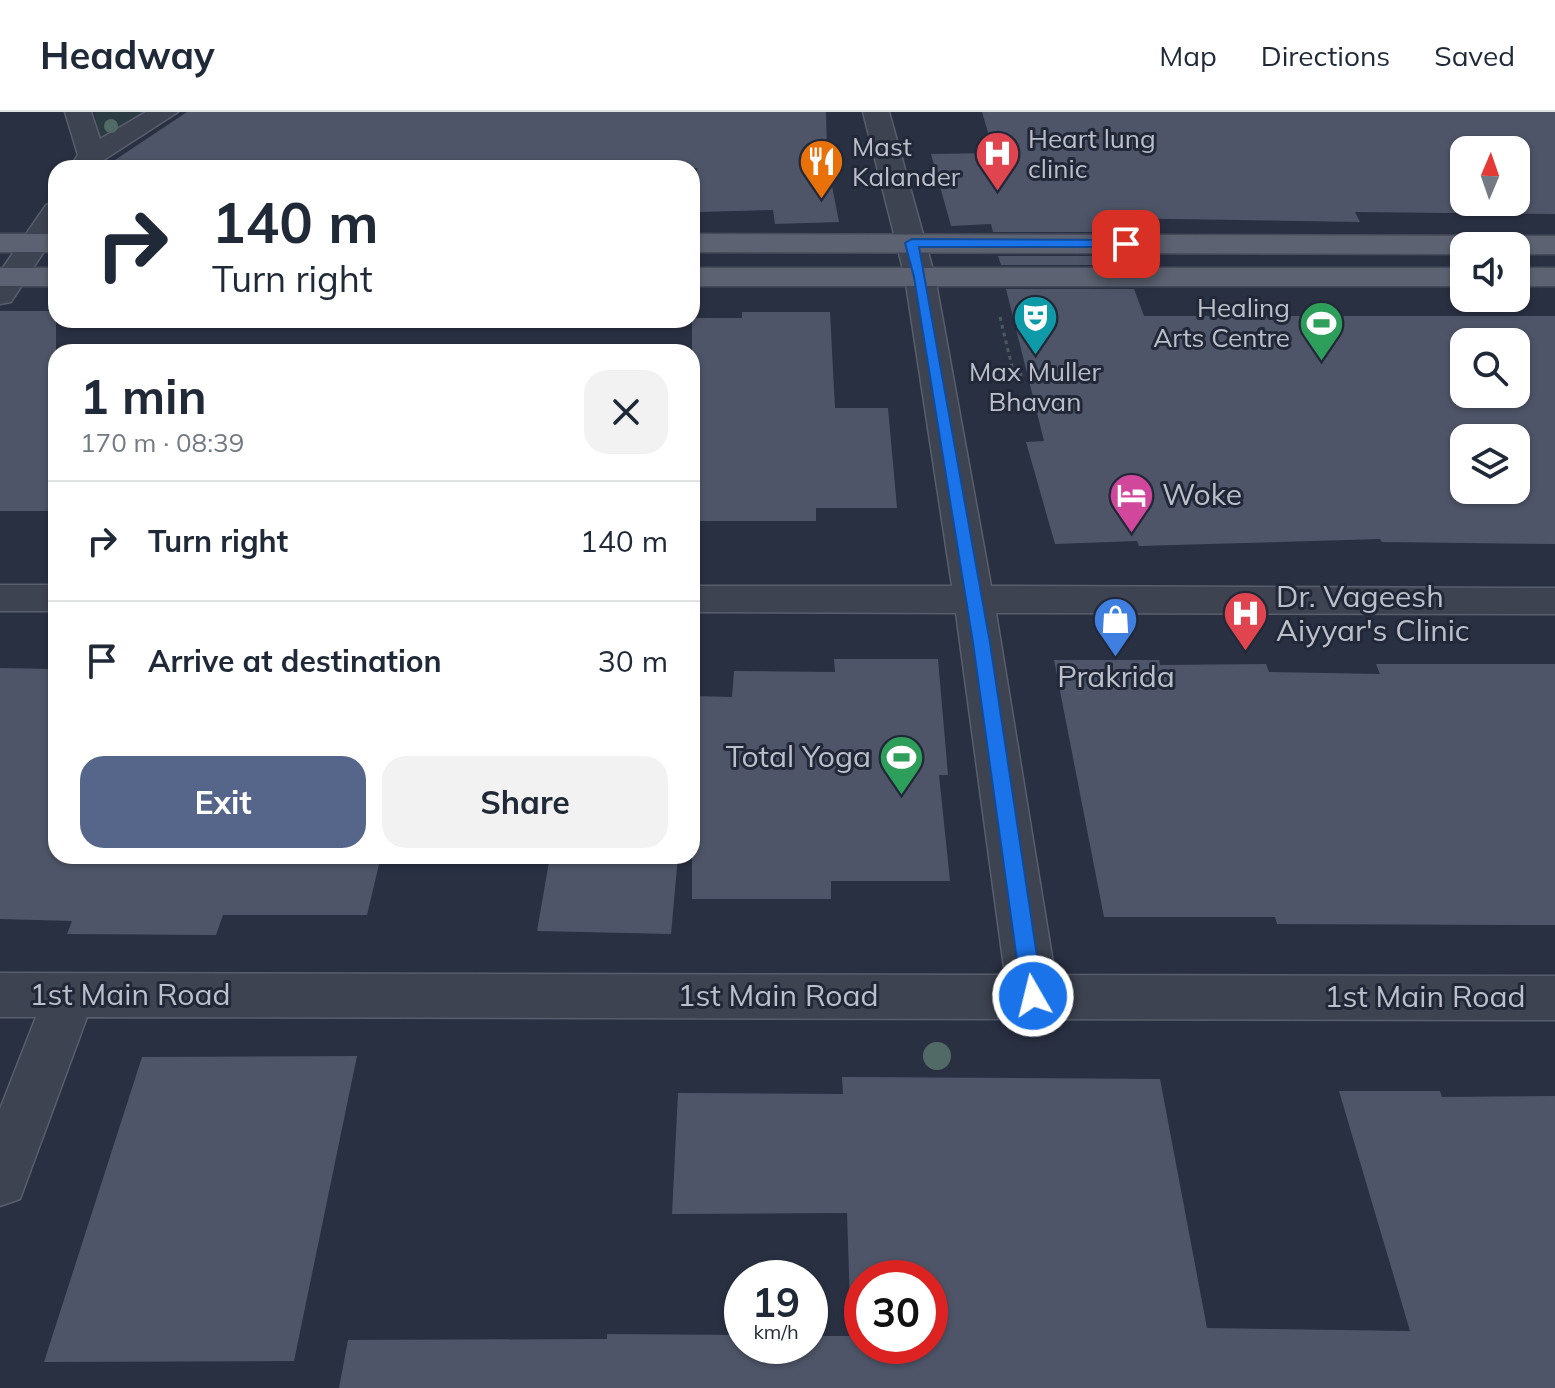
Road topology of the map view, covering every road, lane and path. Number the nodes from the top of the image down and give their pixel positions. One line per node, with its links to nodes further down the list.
1 (78, 112): 4 (street)
2 (165, 112): 5 (street)
3 (876, 112): 10 (street)
4 (88, 160)
5 (90, 160)
6 (0, 243): 7 (main road)
7 (46, 243): 17 (street)
8 (700, 244): 10 (main road)
9 (1555, 245): 10 (main road)
10 (916, 260): 11 (main road); 12 (main road); 22 (street)
11 (700, 276)
12 (990, 277): 13 (main road); 18 (path)
13 (1450, 277)
14 (1530, 277): 15 (main road)
15 (1555, 277)
16 (48, 278): 17 (main road)
17 (4, 283)
18 (1026, 374)
19 (0, 598): 20 (street)
20 (48, 598)
21 (700, 599): 22 (street)
22 (974, 600): 23 (street); 26 (street)
23 (1555, 601)
24 (0, 995): 25 (street, 1st Main Road)
25 (70, 995): 26 (street, 1st Main Road); 28 (street)
26 (1033, 996): 27 (street, 1st Main Road)
27 (1555, 998)
28 (0, 1180)

